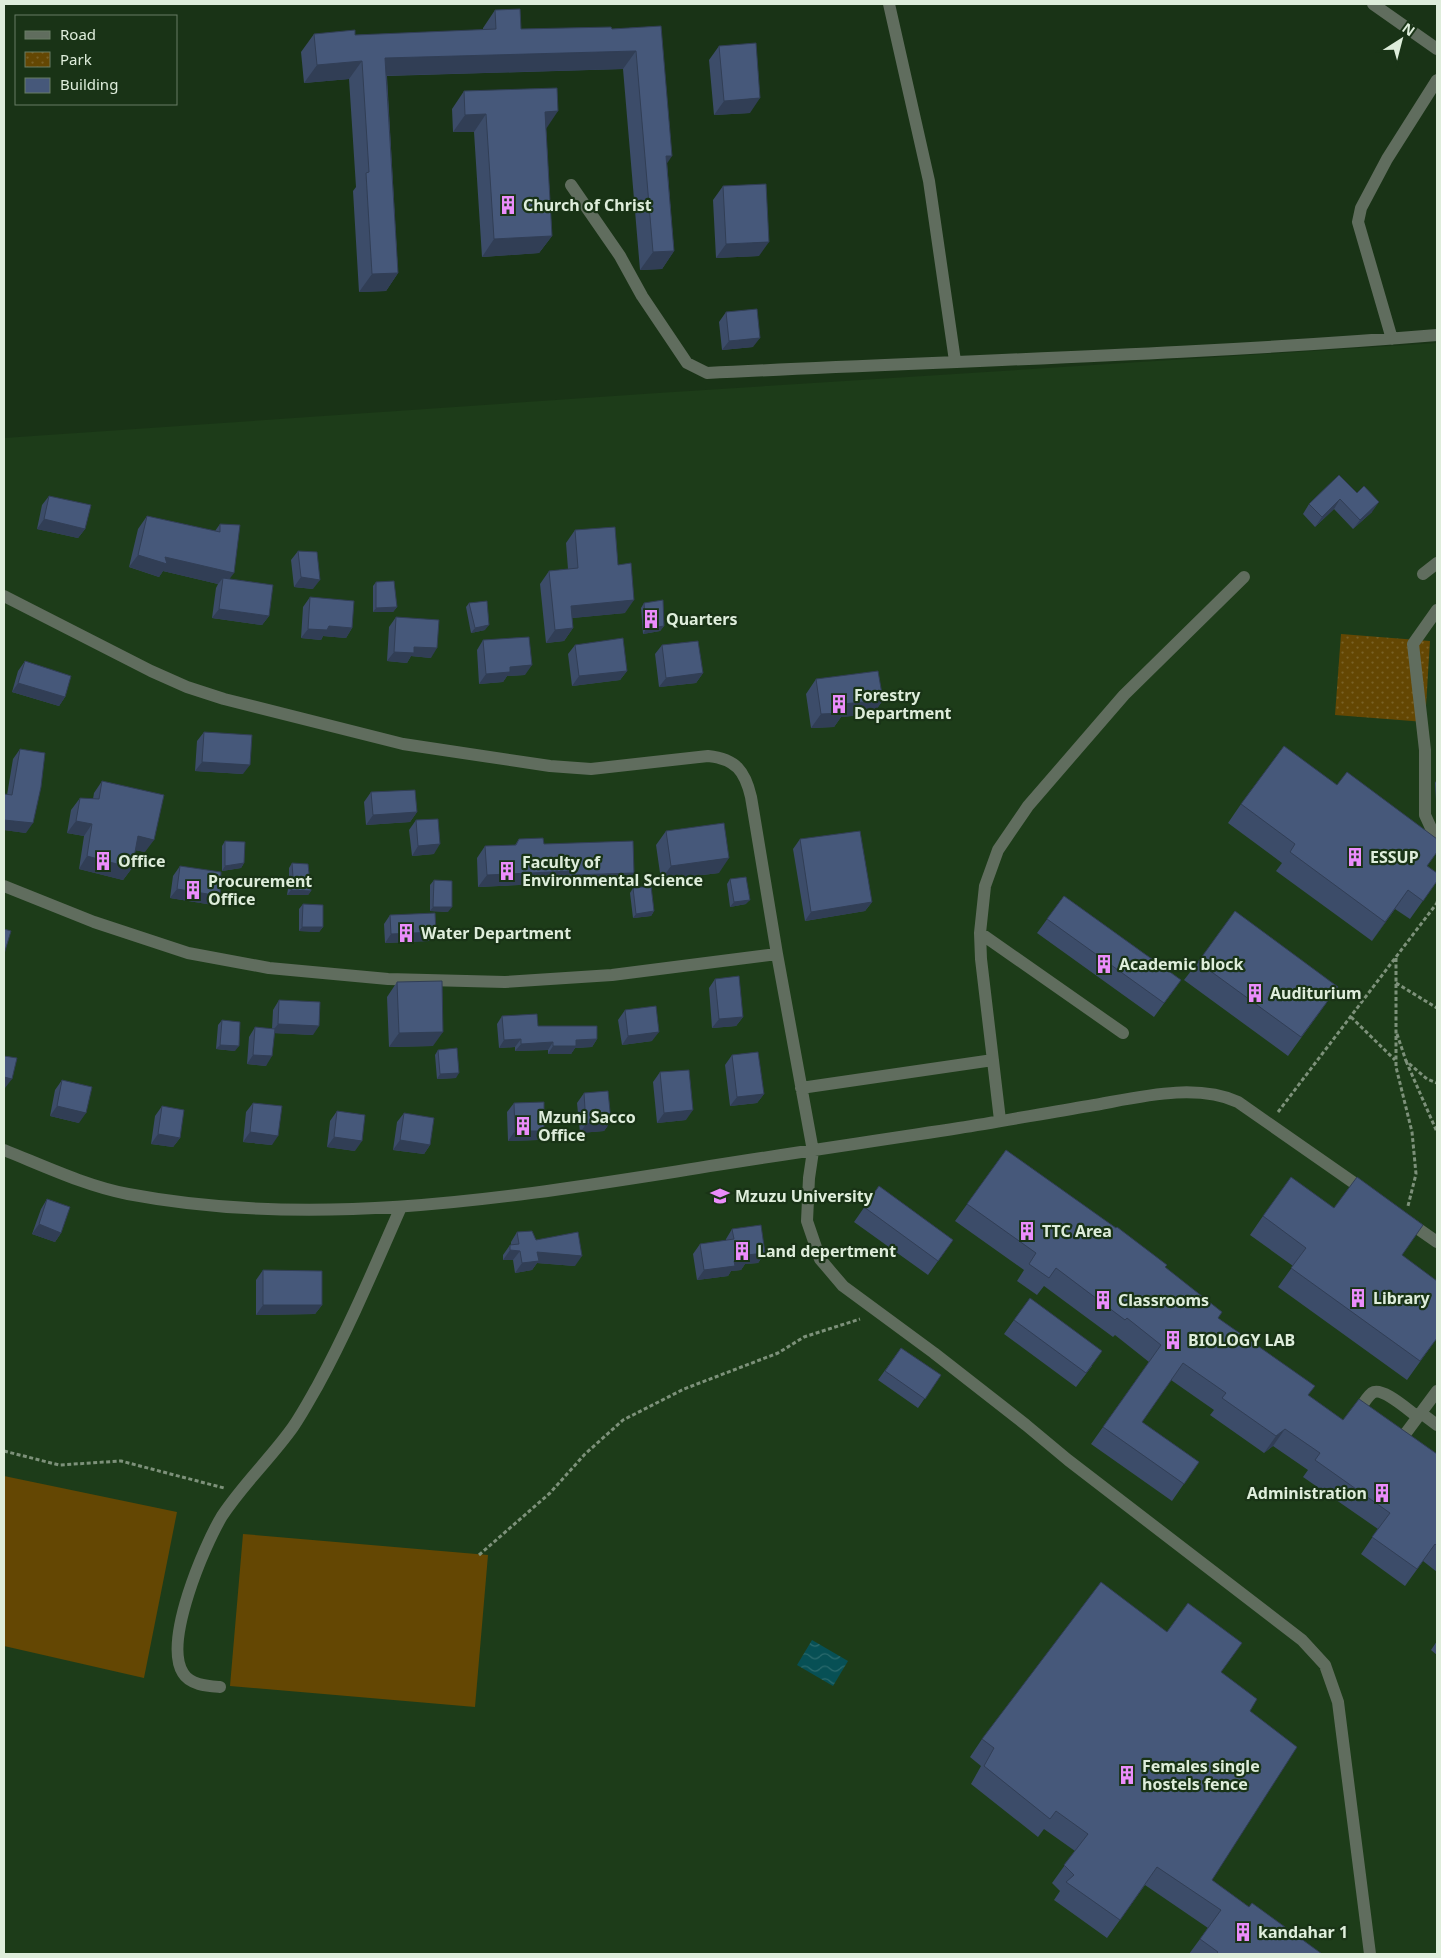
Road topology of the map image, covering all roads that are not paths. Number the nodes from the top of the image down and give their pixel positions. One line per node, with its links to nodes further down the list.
1 (889, 4): 8 (street)
2 (1373, 4): 3 (street)
3 (1437, 49)
4 (1437, 80): 7 (street)
5 (571, 185): 8 (street)
6 (1437, 335): 7 (street)
7 (1392, 339): 8 (street)
8 (955, 361)
9 (1437, 563): 10 (street)
10 (1423, 574)
11 (1244, 577): 16 (street)
12 (4, 596): 17 (street)
13 (1437, 610): 14 (street)
14 (1437, 841)
15 (4, 886): 17 (street)
16 (980, 933): 18 (street); 19 (street)
17 (777, 954): 20 (street)
18 (1123, 1034)
19 (993, 1060): 20 (street); 21 (street)
20 (801, 1088): 23 (street)
21 (1000, 1120): 23 (street); 24 (street)
22 (4, 1150): 25 (street)
23 (813, 1151): 25 (street); 34 (street)
24 (1381, 1202)
25 (401, 1207): 33 (street)
26 (1400, 1216): 27 (street)
27 (1437, 1242)
28 (1437, 1391): 30 (street)
29 (1360, 1409): 30 (street)
30 (1419, 1415): 31 (street); 32 (street)
31 (1437, 1425)
32 (1400, 1441)
33 (220, 1687)
34 (1370, 1954)

